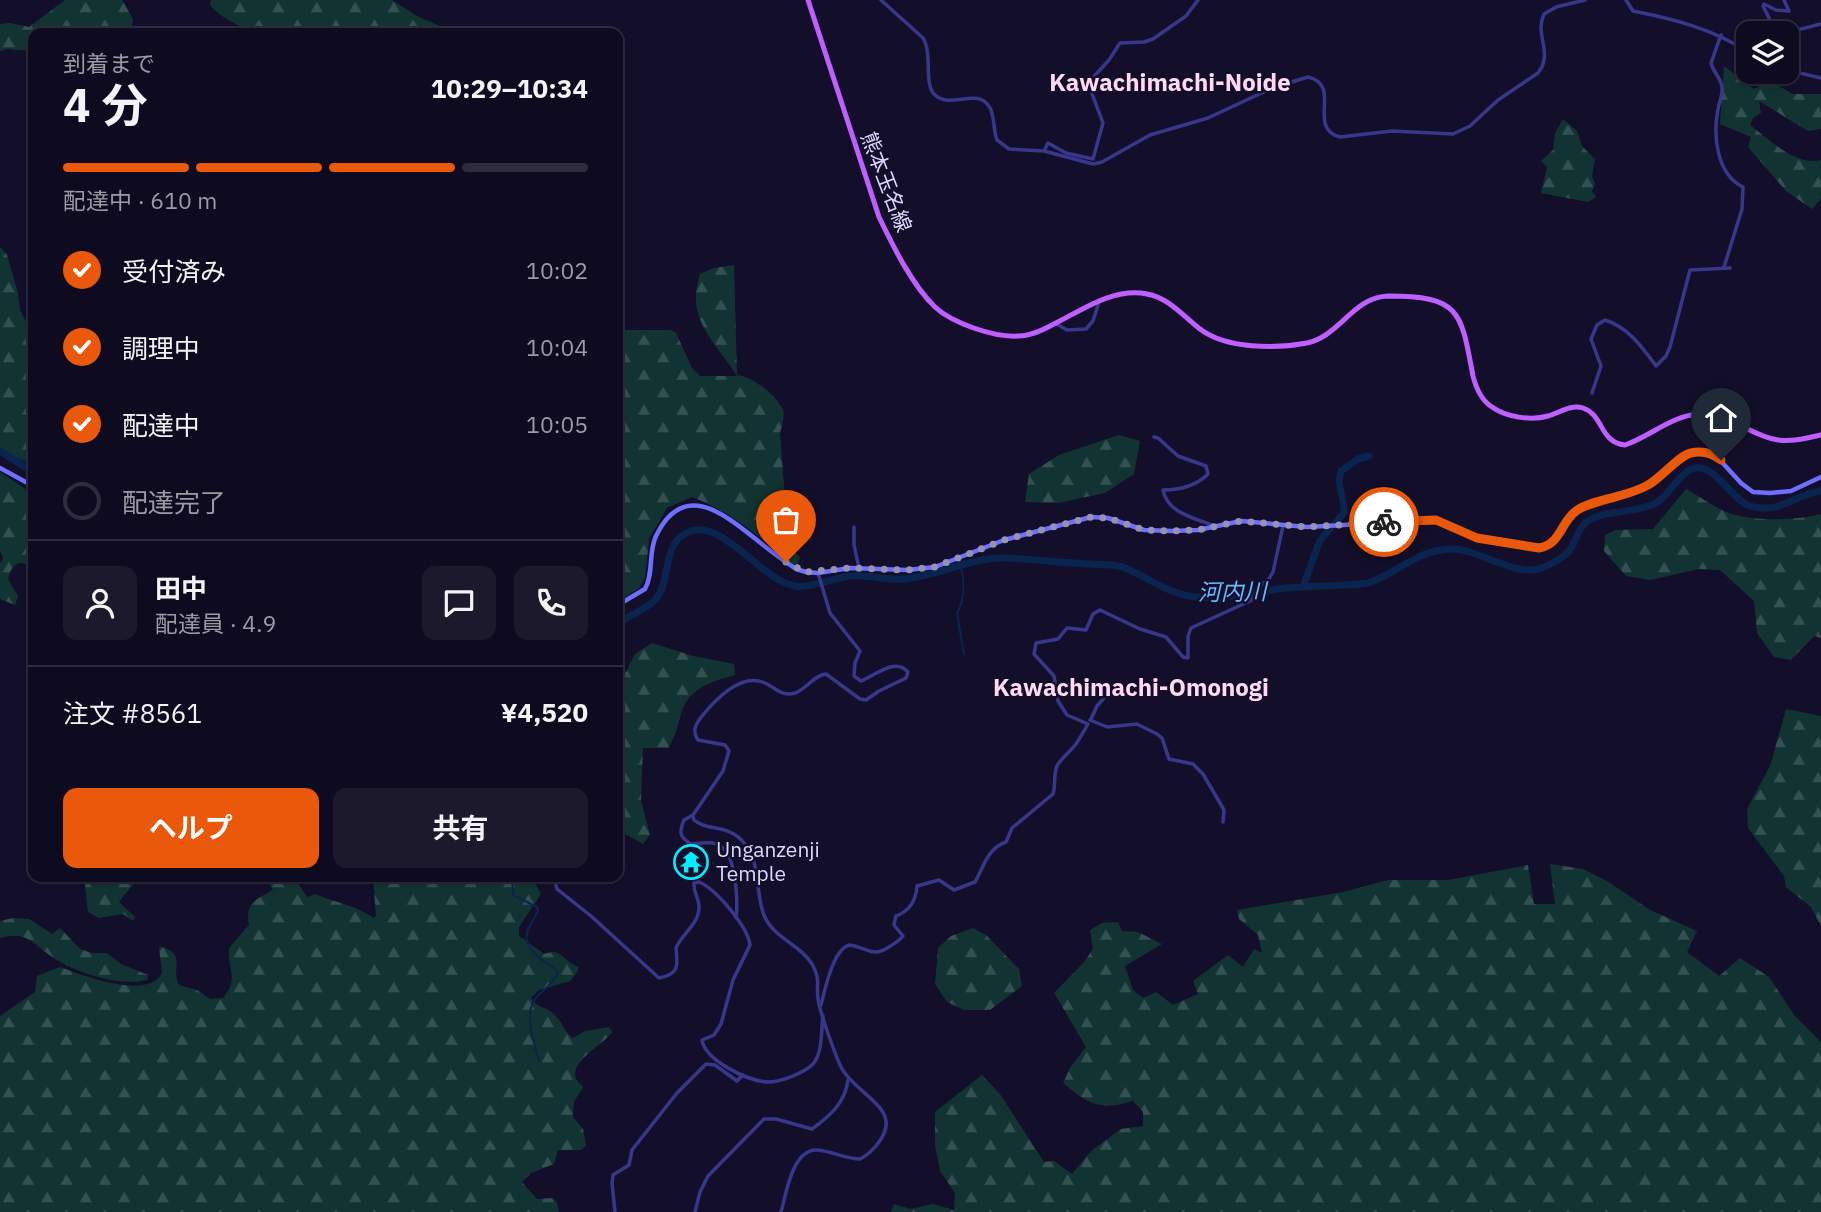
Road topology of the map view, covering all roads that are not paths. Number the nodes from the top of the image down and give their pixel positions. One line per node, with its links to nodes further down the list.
1 (808, 0): 18 (main road, 熊本玉名線)
2 (880, 0): 14 (street)
3 (1198, 0): 14 (street)
4 (1585, 0): 14 (street)
5 (1626, 0): 10 (street)
6 (1784, 0): 7 (street)
7 (1770, 21)
8 (1821, 24): 9 (street)
9 (1799, 30)
10 (1721, 35): 11 (street); 15 (street)
11 (1736, 43)
12 (1799, 73): 13 (street)
13 (1821, 78)
14 (1044, 151)
15 (1724, 267): 16 (street); 19 (street)
16 (1730, 268)
17 (1099, 302): 18 (main road, 熊本玉名線); 18 (street); 20 (main road, 熊本玉名線)
18 (1055, 323)
19 (1592, 393)
20 (1821, 435)
21 (1154, 438): 25 (street)
22 (0, 468): 24 (main road)
23 (1821, 477): 26 (main road)
24 (28, 484)
25 (1214, 526): 26 (main road); 28 (main road)
26 (1283, 526): 32 (street)
27 (854, 527): 28 (street)
28 (859, 568): 29 (main road)
29 (818, 575): 30 (main road); 33 (street)
30 (623, 603)
31 (1100, 688): 32 (street)
32 (1089, 722): 34 (street); 37 (street)
33 (693, 816): 36 (street); 37 (street)
34 (1223, 822)
35 (555, 882): 36 (street)
36 (736, 918): 38 (street)
37 (822, 1010): 38 (street); 39 (street)
38 (743, 1075): 40 (street)
39 (848, 1080): 41 (street); 42 (street)
40 (615, 1212)
41 (695, 1212)
42 (781, 1212)

